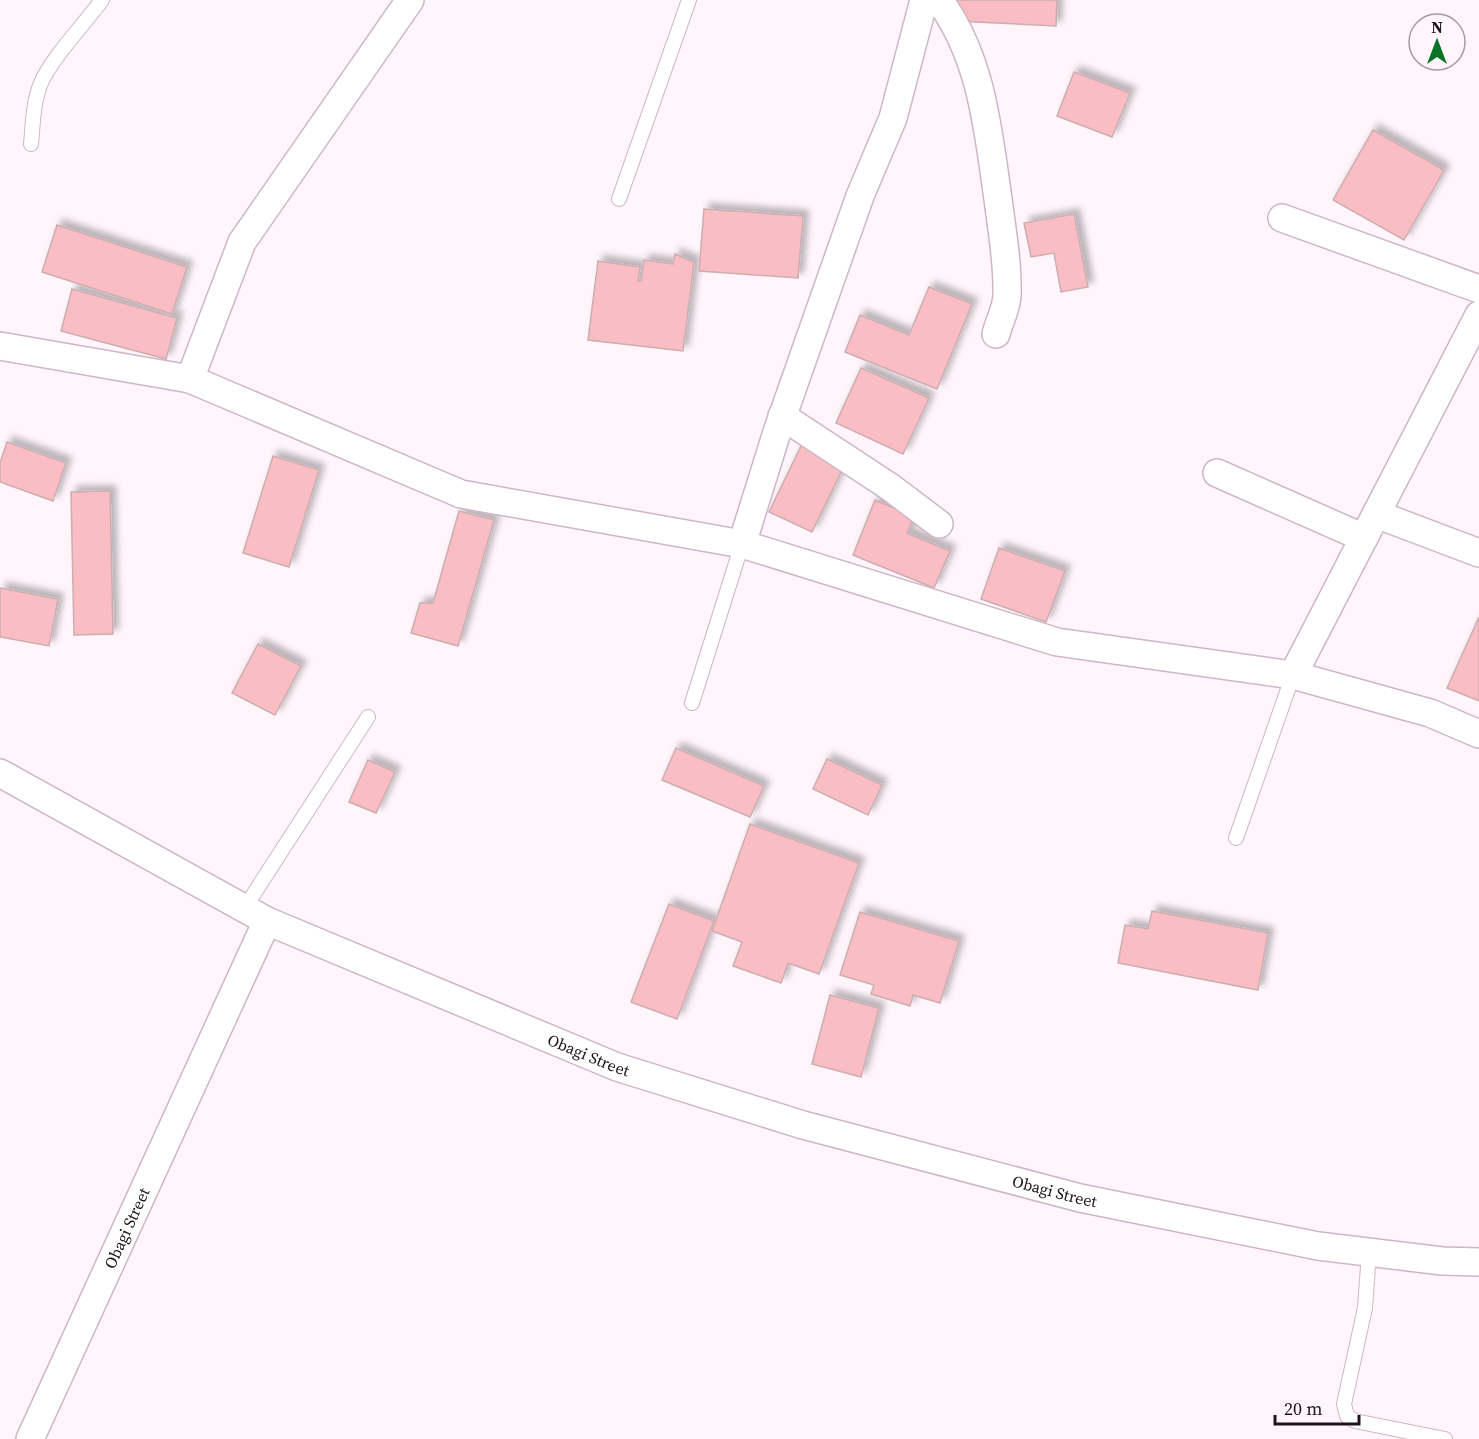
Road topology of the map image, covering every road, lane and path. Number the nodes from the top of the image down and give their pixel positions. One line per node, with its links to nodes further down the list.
1 (102, 0): 6 (lane)
2 (410, 0): 13 (street)
3 (689, 0): 7 (lane)
4 (924, 0): 14 (street)
5 (939, 0): 11 (street)
6 (31, 144)
7 (619, 200)
8 (1282, 218): 9 (street)
9 (1479, 289)
10 (1479, 315): 16 (street)
11 (996, 334)
12 (0, 346): 13 (street)
13 (190, 379): 19 (street)
14 (783, 416): 17 (street); 19 (street)
15 (1217, 473): 18 (street)
16 (1376, 514): 18 (street); 20 (street)
17 (939, 524)
18 (1364, 538): 21 (street)
19 (742, 544): 21 (street); 22 (lane)
20 (1479, 553)
21 (1293, 675): 24 (street); 26 (lane)
22 (692, 703)
23 (368, 717): 27 (lane)
24 (1479, 734)
25 (0, 773): 27 (street)
26 (1236, 838)
27 (256, 915): 28 (street, Obagi Street); 30 (street, Obagi Street)
28 (1369, 1252): 29 (street, Obagi Street); 31 (lane)
29 (1479, 1262)
30 (30, 1439)
31 (1445, 1439)

